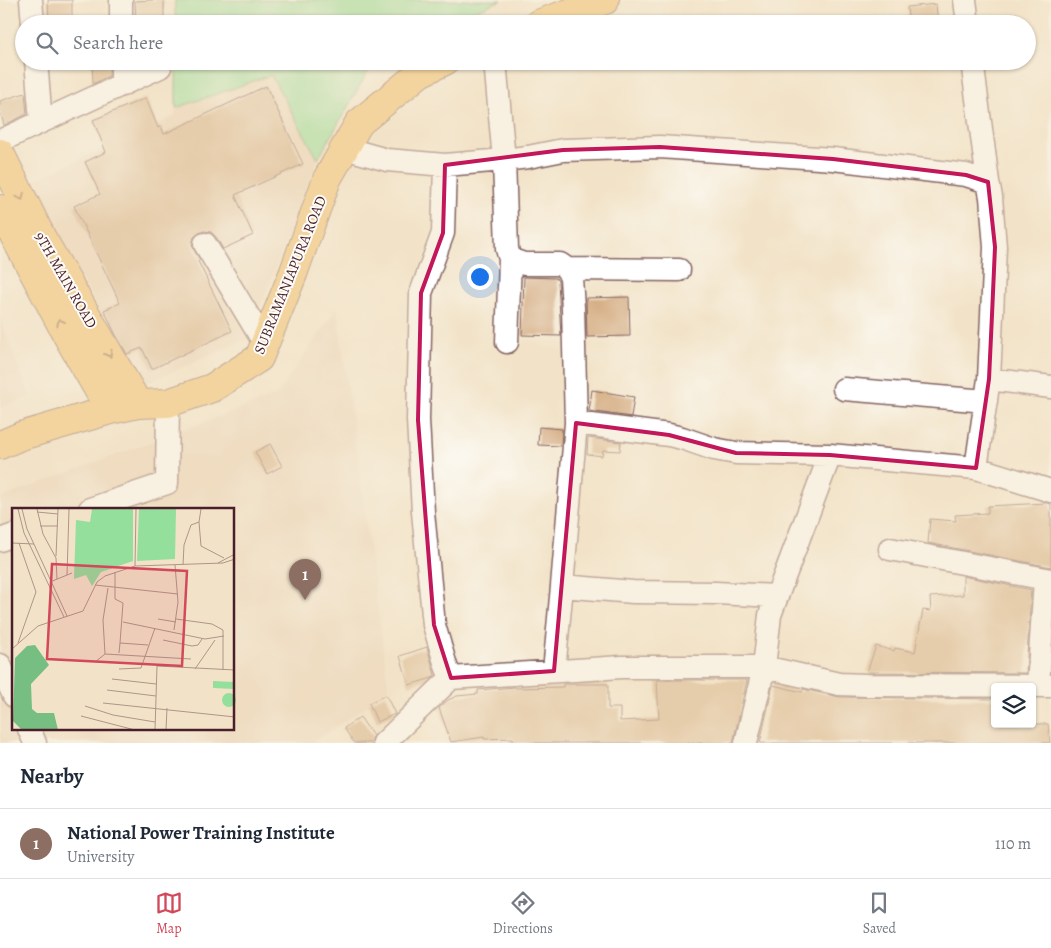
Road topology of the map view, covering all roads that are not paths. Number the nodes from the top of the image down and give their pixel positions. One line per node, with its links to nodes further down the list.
1 (31, 0): 5 (street)
2 (121, 0): 6 (street)
3 (605, 0): 7 (main road)
4 (964, 0): 8 (street)
5 (32, 15)
6 (121, 15)
7 (563, 15)
8 (966, 15)
9 (37, 70): 16 (street)
10 (122, 70): 15 (street)
11 (154, 70): 15 (street)
12 (425, 70): 18 (main road, SUBRAMANIAPURA ROAD)
13 (496, 70): 20 (street)
14 (973, 70): 22 (street)
15 (122, 85): 16 (street)
16 (41, 122): 17 (street)
17 (0, 141)
18 (344, 148): 21 (street); 29 (main road, SUBRAMANIAPURA ROAD)
19 (0, 153): 35 (main road, 9TH MAIN ROAD, one-way to 35)
20 (504, 160): 21 (street); 22 (street); 25 (street)
21 (445, 165): 52 (street)
22 (988, 182): 30 (street)
23 (0, 210): 36 (main road, 9TH MAIN ROAD, one-way to 23)
24 (205, 244): 29 (street)
25 (510, 259): 26 (street); 28 (street)
26 (566, 269): 27 (street); 37 (street)
27 (679, 270)
28 (508, 342)
29 (265, 344): 34 (main road, SUBRAMANIAPURA ROAD)
30 (989, 379): 31 (street); 33 (street)
31 (1051, 387)
32 (844, 389): 33 (street)
33 (986, 401): 40 (street)
34 (168, 403): 35 (main road, SUBRAMANIAPURA ROAD); 42 (street)
35 (138, 404): 36 (main road, SUBRAMANIAPURA ROAD)
36 (110, 410): 38 (main road, SUBRAMANIAPURA ROAD)
37 (576, 423): 39 (street); 47 (street)
38 (0, 445)
39 (830, 455): 40 (street); 48 (street)
40 (976, 468): 41 (street)
41 (1051, 491)
42 (93, 508)
43 (12, 536): 44 (street)
44 (0, 540)
45 (890, 549): 46 (street)
46 (1048, 579): 53 (street)
47 (562, 586): 48 (street); 51 (street)
48 (777, 596): 50 (street)
49 (0, 665): 54 (street)
50 (764, 667): 51 (street); 53 (street); 58 (street)
51 (554, 671): 52 (street)
52 (451, 678): 57 (street)
53 (1045, 686)
54 (12, 692)
55 (29, 730): 56 (street)
56 (35, 743)
57 (384, 743)
58 (746, 743)

